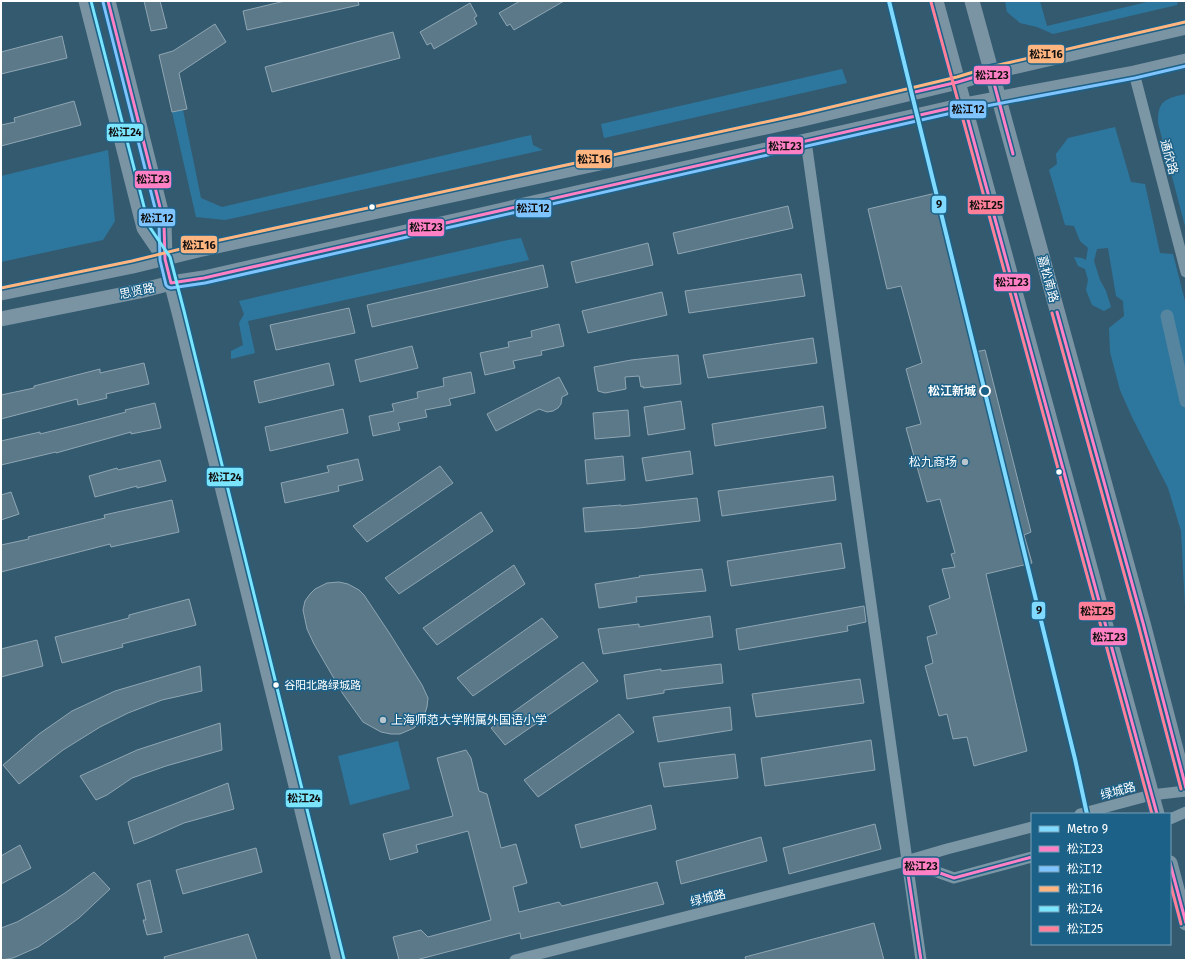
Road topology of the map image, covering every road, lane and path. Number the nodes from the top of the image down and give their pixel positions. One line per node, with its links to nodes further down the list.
1 (86, 1): 13 (main road)
2 (108, 1): 13 (main road)
3 (936, 1): 9 (main road)
4 (972, 1): 7 (main road, 嘉松南路)
5 (1186, 27): 7 (main road)
6 (1186, 61): 8 (main road, 思贤路)
7 (991, 72): 9 (main road); 10 (main road, 嘉松南路)
8 (1134, 73): 10 (main road, 思贤路); 14 (street, 通欣路)
9 (958, 82): 11 (main road); 13 (main road)
10 (998, 98): 11 (main road, 思贤路); 18 (main road, 嘉松南路)
11 (964, 105): 12 (main road, 思贤路); 19 (main road)
12 (806, 142): 15 (main road, 思贤路); 26 (street)
13 (165, 258): 15 (main road); 16 (main road)
14 (1186, 272)
15 (171, 283): 17 (main road, 思贤路); 29 (main road)
16 (1, 293)
17 (1, 319)
18 (1186, 790): 19 (street, 绿城路)
19 (1151, 795): 21 (street, 绿城路); 22 (main road)
20 (1186, 812): 23 (street)
21 (1084, 813)
22 (1157, 813)
23 (1171, 819)
24 (1031, 827): 26 (street, 绿城路)
25 (1031, 857): 26 (street)
26 (906, 861): 30 (street, 绿城路); 31 (street)
27 (1171, 867): 28 (main road)
28 (1186, 924)
29 (339, 960)
30 (515, 960)
31 (921, 960)

